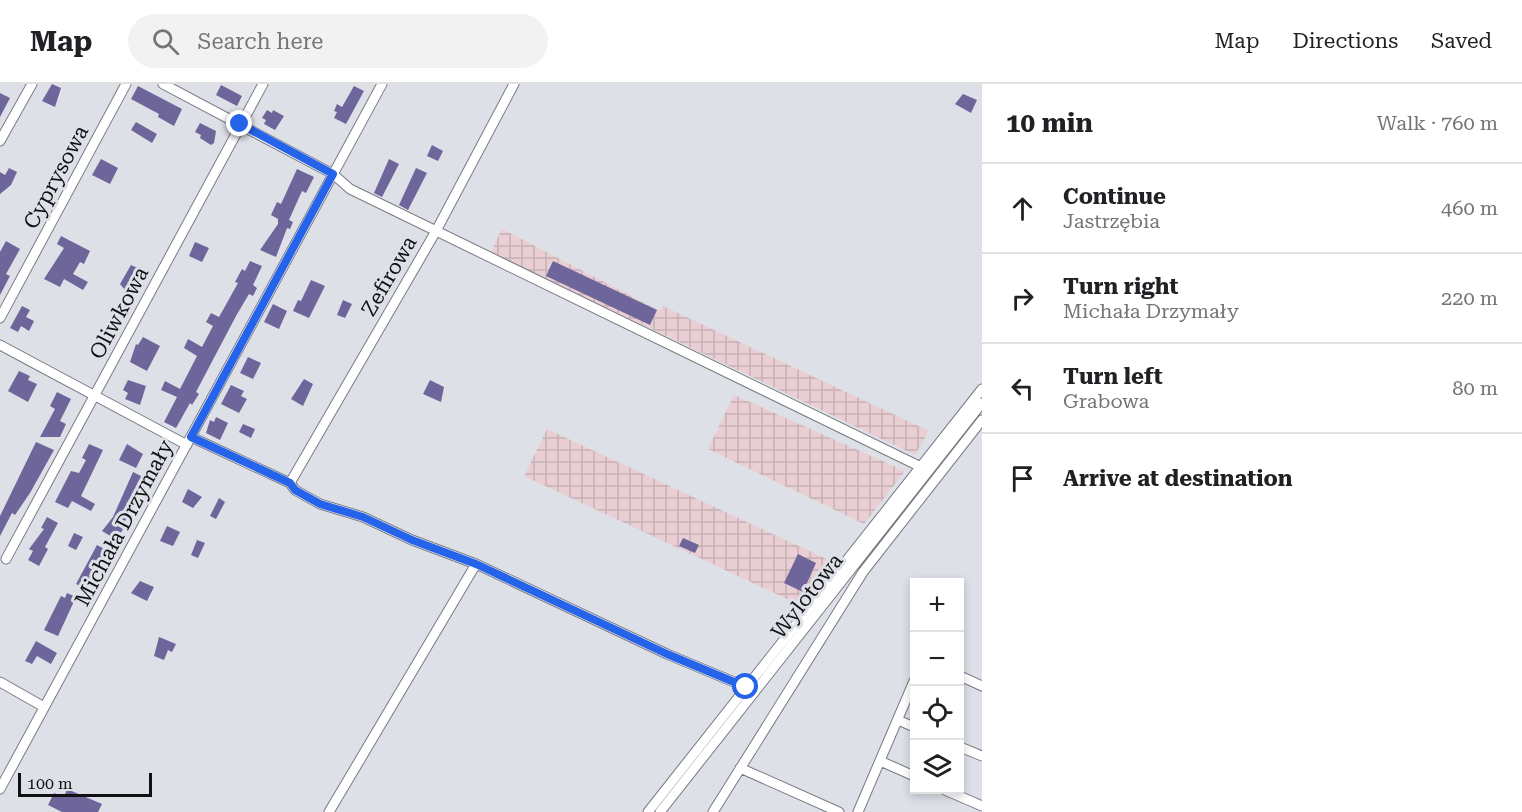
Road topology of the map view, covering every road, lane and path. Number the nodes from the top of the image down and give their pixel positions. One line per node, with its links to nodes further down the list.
1 (32, 84): 8 (street)
2 (126, 84): 11 (street, Cyprysowa)
3 (164, 84): 7 (street)
4 (263, 84): 7 (street, Oliwkowa)
5 (382, 84): 9 (street, Michała Drzymały)
6 (514, 84): 10 (street, Zefirowa)
7 (240, 124): 9 (street); 14 (street, Oliwkowa)
8 (0, 141)
9 (333, 174): 10 (street); 17 (street, Michała Drzymały)
10 (436, 231): 18 (street); 19 (street, Zefirowa)
11 (0, 318)
12 (0, 345): 14 (street)
13 (982, 389): 18 (street, Wylotowa)
14 (95, 395): 17 (street); 20 (street, Oliwkowa)
15 (982, 403): 40 (street, Wylotowa)
16 (982, 420): 33 (street, Wylotowa)
17 (189, 441): 19 (street); 27 (street, Michała Drzymały)
18 (921, 467): 26 (street, Wylotowa)
19 (290, 483): 21 (street)
20 (6, 559)
21 (476, 564): 26 (street); 38 (street)
22 (964, 678): 25 (street)
23 (0, 682): 27 (street)
24 (913, 686): 28 (street)
25 (982, 686)
26 (746, 687): 39 (street, Wylotowa)
27 (44, 707): 35 (street, Michała Drzymały)
28 (898, 720): 29 (street); 32 (street)
29 (910, 725)
30 (964, 749): 31 (street)
31 (982, 756)
32 (880, 761): 34 (street); 43 (street)
33 (740, 768): 41 (street, Wylotowa); 42 (street)
34 (910, 774)
35 (0, 789)
36 (956, 794): 37 (street)
37 (982, 806)
38 (329, 812)
39 (648, 812)
40 (660, 812)
41 (713, 812)
42 (839, 812)
43 (858, 812)

